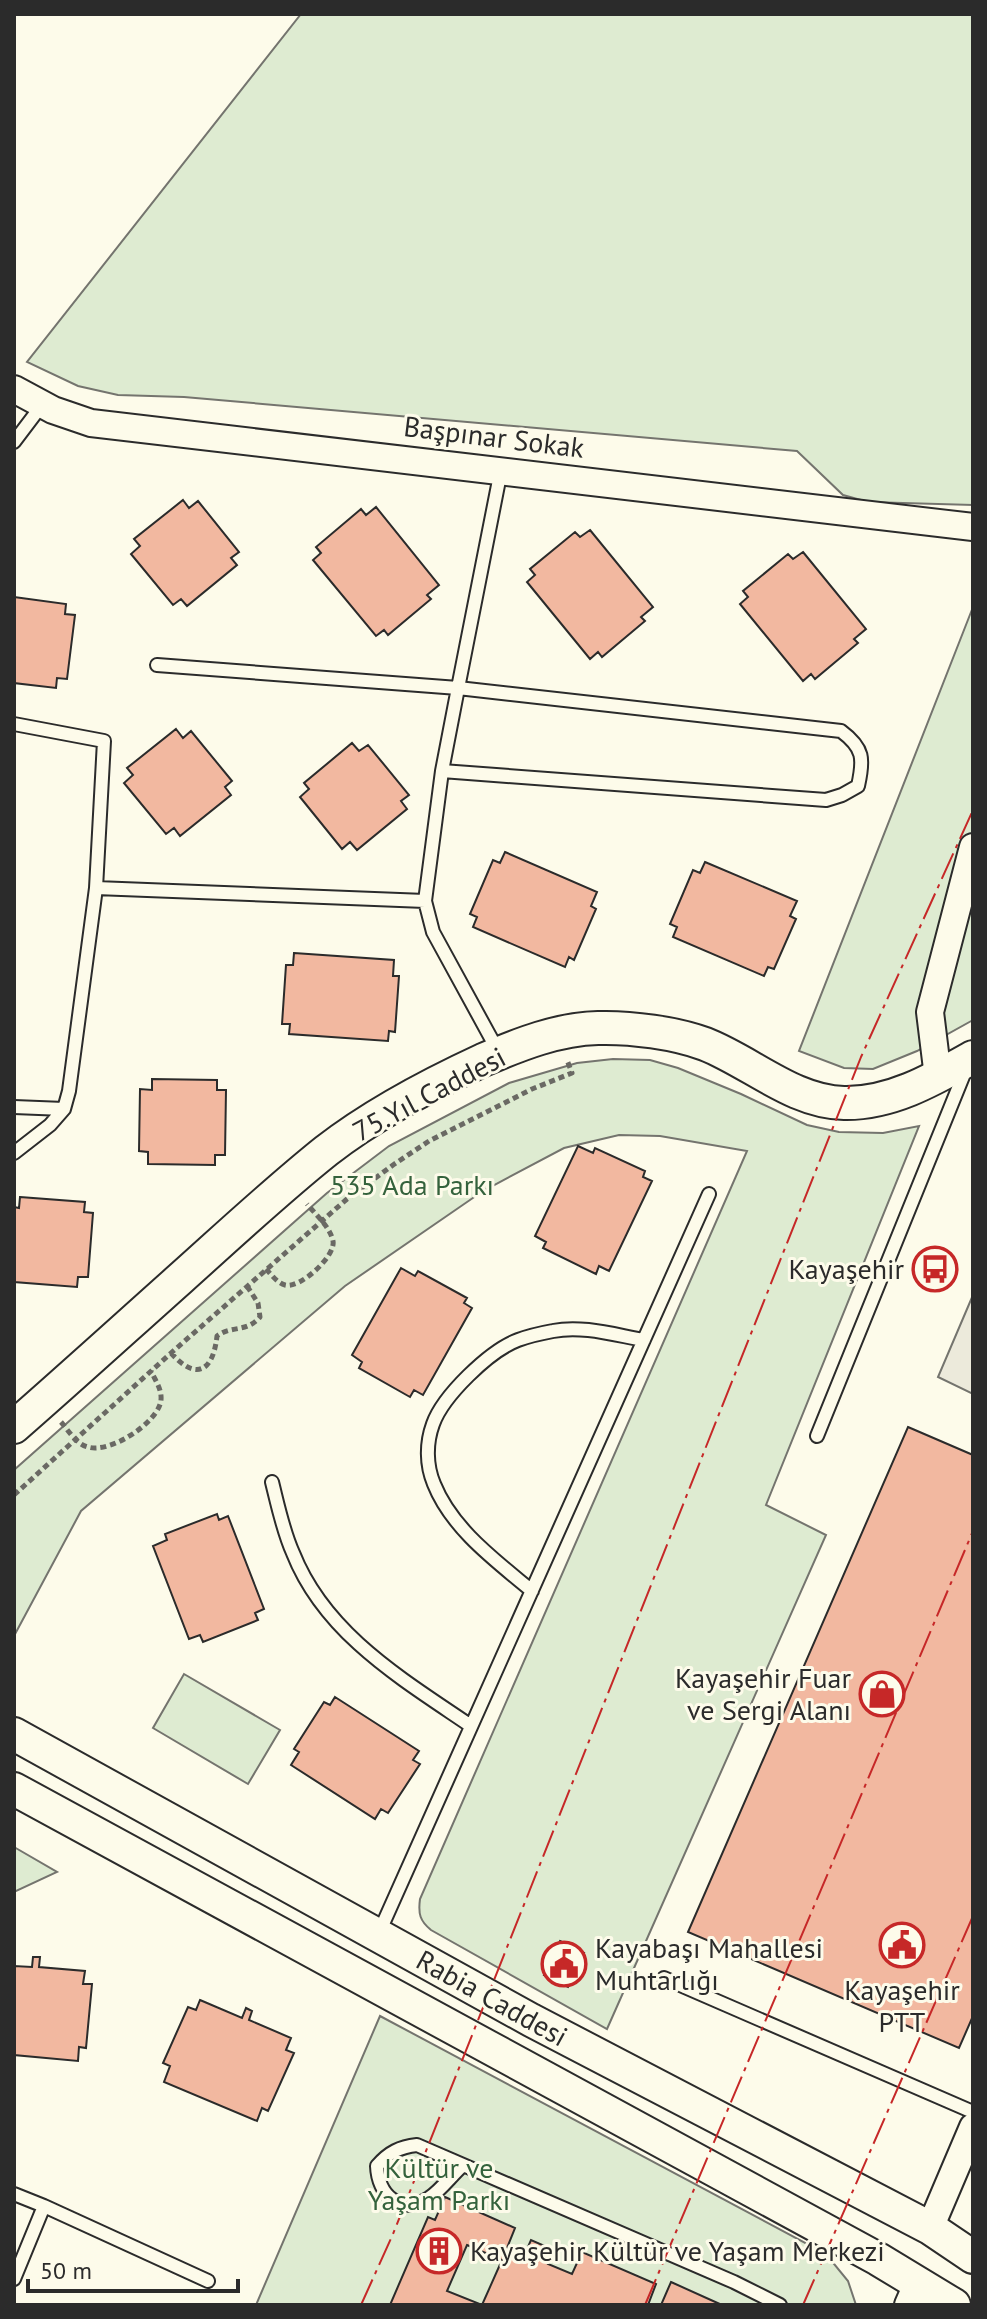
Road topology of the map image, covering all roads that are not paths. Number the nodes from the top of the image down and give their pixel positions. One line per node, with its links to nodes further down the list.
1 (14, 389): 2 (street, Başpınar Sokak)
2 (42, 405): 3 (lane); 4 (street, Başpınar Sokak)
3 (14, 442)
4 (501, 470): 5 (street, Başpınar Sokak); 7 (lane)
5 (973, 527)
6 (157, 665): 7 (lane)
7 (458, 688): 9 (lane); 9 (lane)
8 (14, 724): 11 (lane)
9 (442, 771): 12 (lane)
10 (973, 847): 15 (street)
11 (96, 888): 12 (lane); 17 (lane)
12 (425, 901): 13 (lane)
13 (499, 1053): 15 (street, 75.Yıl Caddesi); 21 (street, 75.Yıl Caddesi)
14 (972, 1058): 15 (street, 75.Yıl Caddesi); 22 (lane)
15 (938, 1077)
16 (14, 1107): 17 (lane)
17 (64, 1109): 18 (lane)
18 (14, 1153)
19 (709, 1194): 20 (lane)
20 (644, 1340): 24 (lane); 24 (lane)
21 (14, 1427)
22 (817, 1436)
23 (272, 1482): 25 (lane)
24 (532, 1591): 25 (lane)
25 (471, 1726): 28 (lane)
26 (14, 1734): 28 (street, Rabia Caddesi)
27 (14, 1789): 39 (street, Rabia Caddesi)
28 (378, 1935): 35 (street, Rabia Caddesi)
29 (664, 1978): 30 (lane)
30 (973, 2112)
31 (973, 2127): 35 (street)
32 (462, 2166): 32 (lane); 40 (lane)
33 (14, 2194): 34 (lane)
34 (44, 2206): 37 (lane); 38 (lane)
35 (930, 2228): 36 (street, Rabia Caddesi)
36 (973, 2257)
37 (14, 2279)
38 (208, 2281)
39 (913, 2294): 41 (street, Rabia Caddesi)
40 (780, 2305)
41 (954, 2305)

